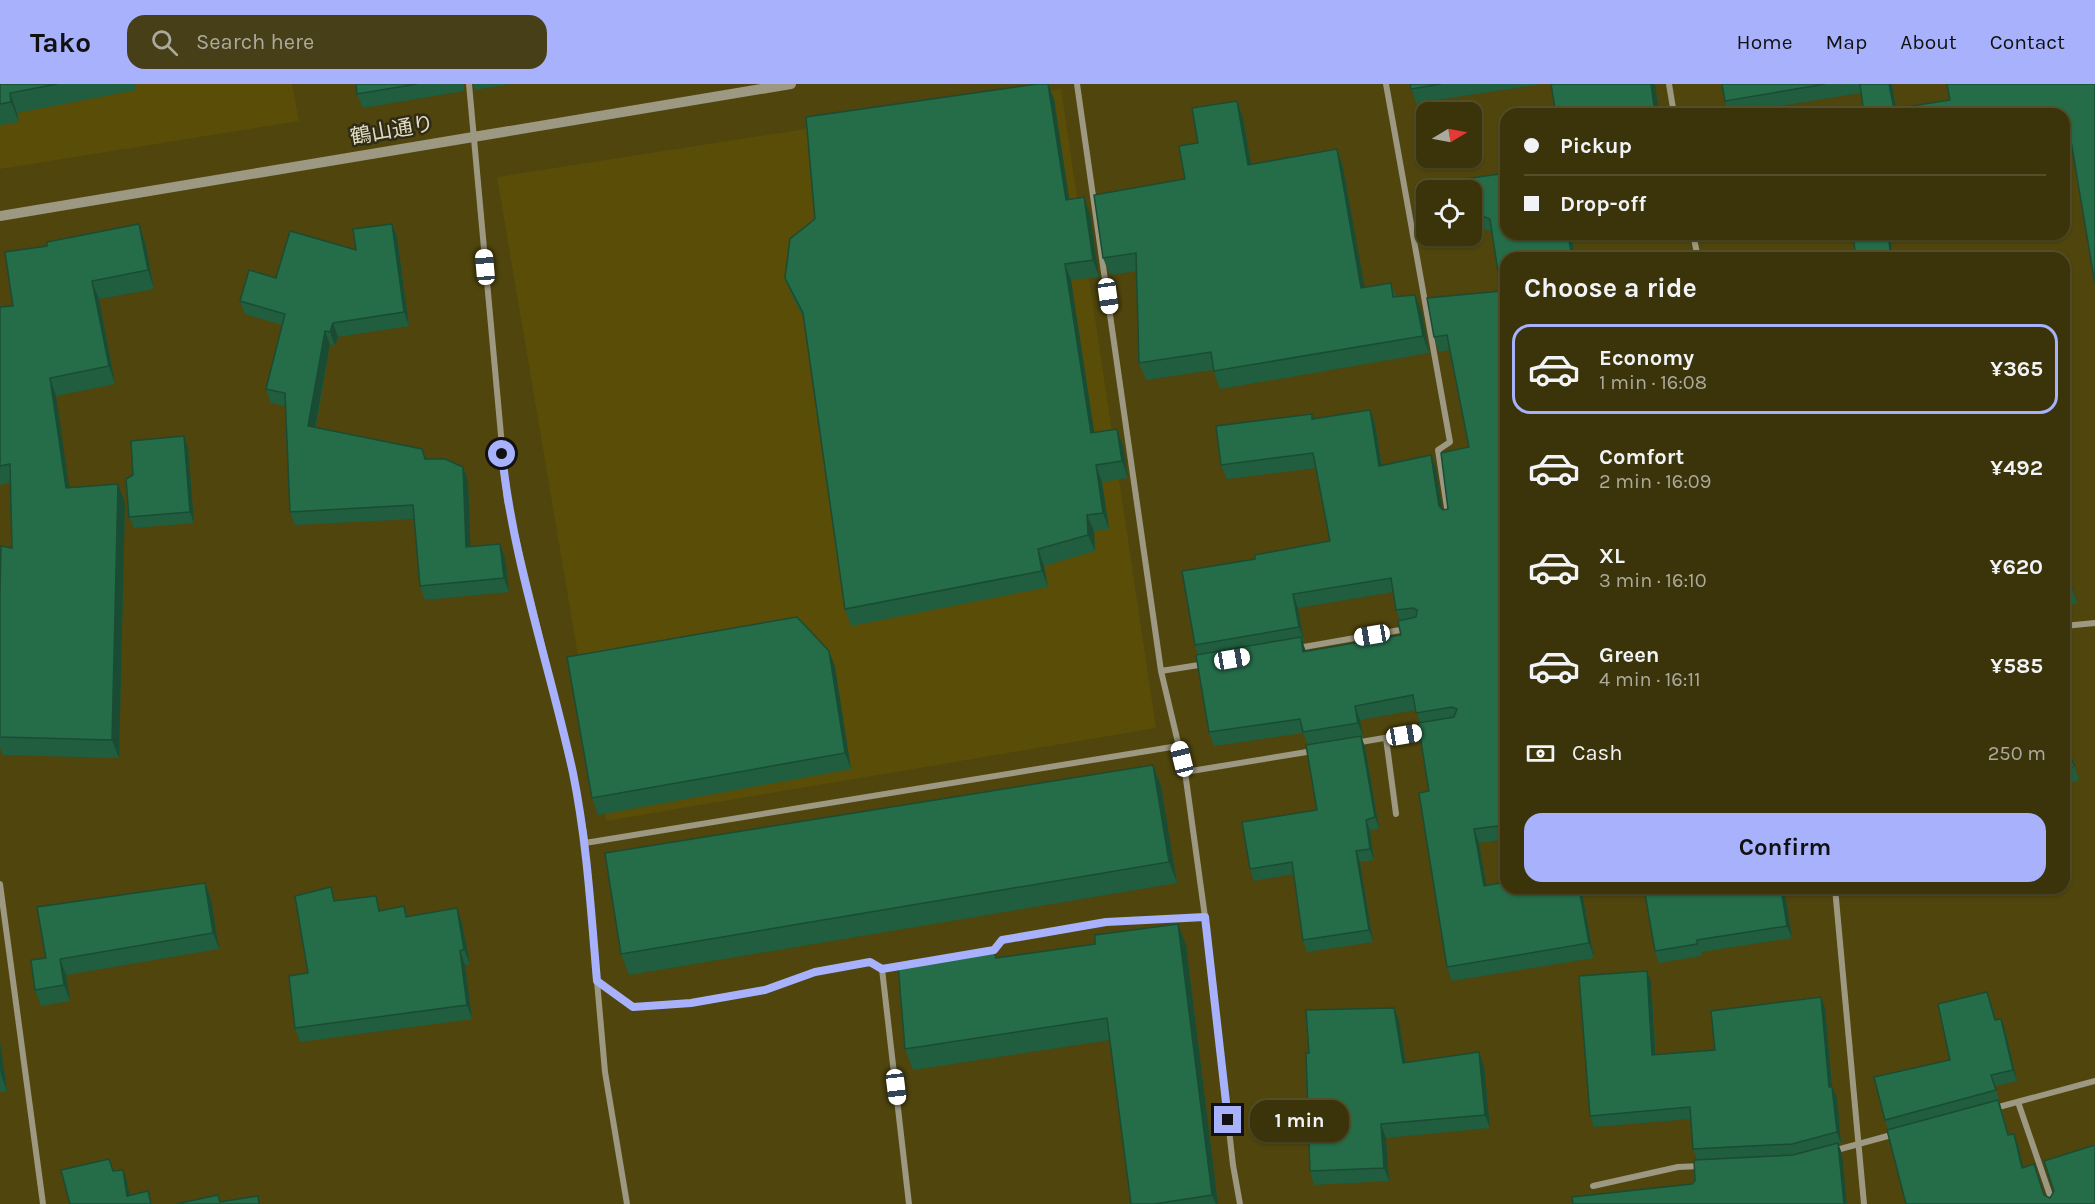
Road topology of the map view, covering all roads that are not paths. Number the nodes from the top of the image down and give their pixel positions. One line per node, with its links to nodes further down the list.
1 (469, 84): 7 (street)
2 (791, 84): 7 (street, 鶴山通り)
3 (1077, 84): 15 (street)
4 (1386, 84): 9 (street)
5 (1669, 84): 6 (street)
6 (1673, 108)
7 (474, 136): 8 (street, 鶴山通り); 23 (street)
8 (0, 216)
9 (1449, 519)
10 (2095, 623): 11 (street)
11 (2070, 625)
12 (1418, 627): 13 (street)
13 (1290, 649)
14 (1208, 663): 15 (street)
15 (1161, 671): 19 (street)
16 (1437, 729): 17 (street)
17 (1386, 738): 18 (street); 22 (street)
18 (1351, 744)
19 (1178, 746): 21 (street); 23 (street)
20 (1327, 748): 21 (street)
21 (1185, 772): 26 (street)
22 (1396, 814)
23 (585, 843): 30 (street)
24 (0, 884): 39 (street)
25 (1836, 894): 35 (street)
26 (1205, 917): 27 (street); 42 (street)
27 (983, 952)
28 (916, 963): 29 (street)
29 (882, 969): 30 (street); 41 (street)
30 (597, 981): 40 (street)
31 (2095, 1081): 32 (street)
32 (2018, 1102): 33 (street); 44 (street)
33 (1984, 1111)
34 (1905, 1132): 35 (street)
35 (1859, 1144): 36 (street); 43 (street)
36 (1828, 1152)
37 (1713, 1165): 38 (street)
38 (1593, 1186)
39 (43, 1204)
40 (627, 1204)
41 (909, 1204)
42 (1240, 1204)
43 (1864, 1204)
44 (2053, 1204)

